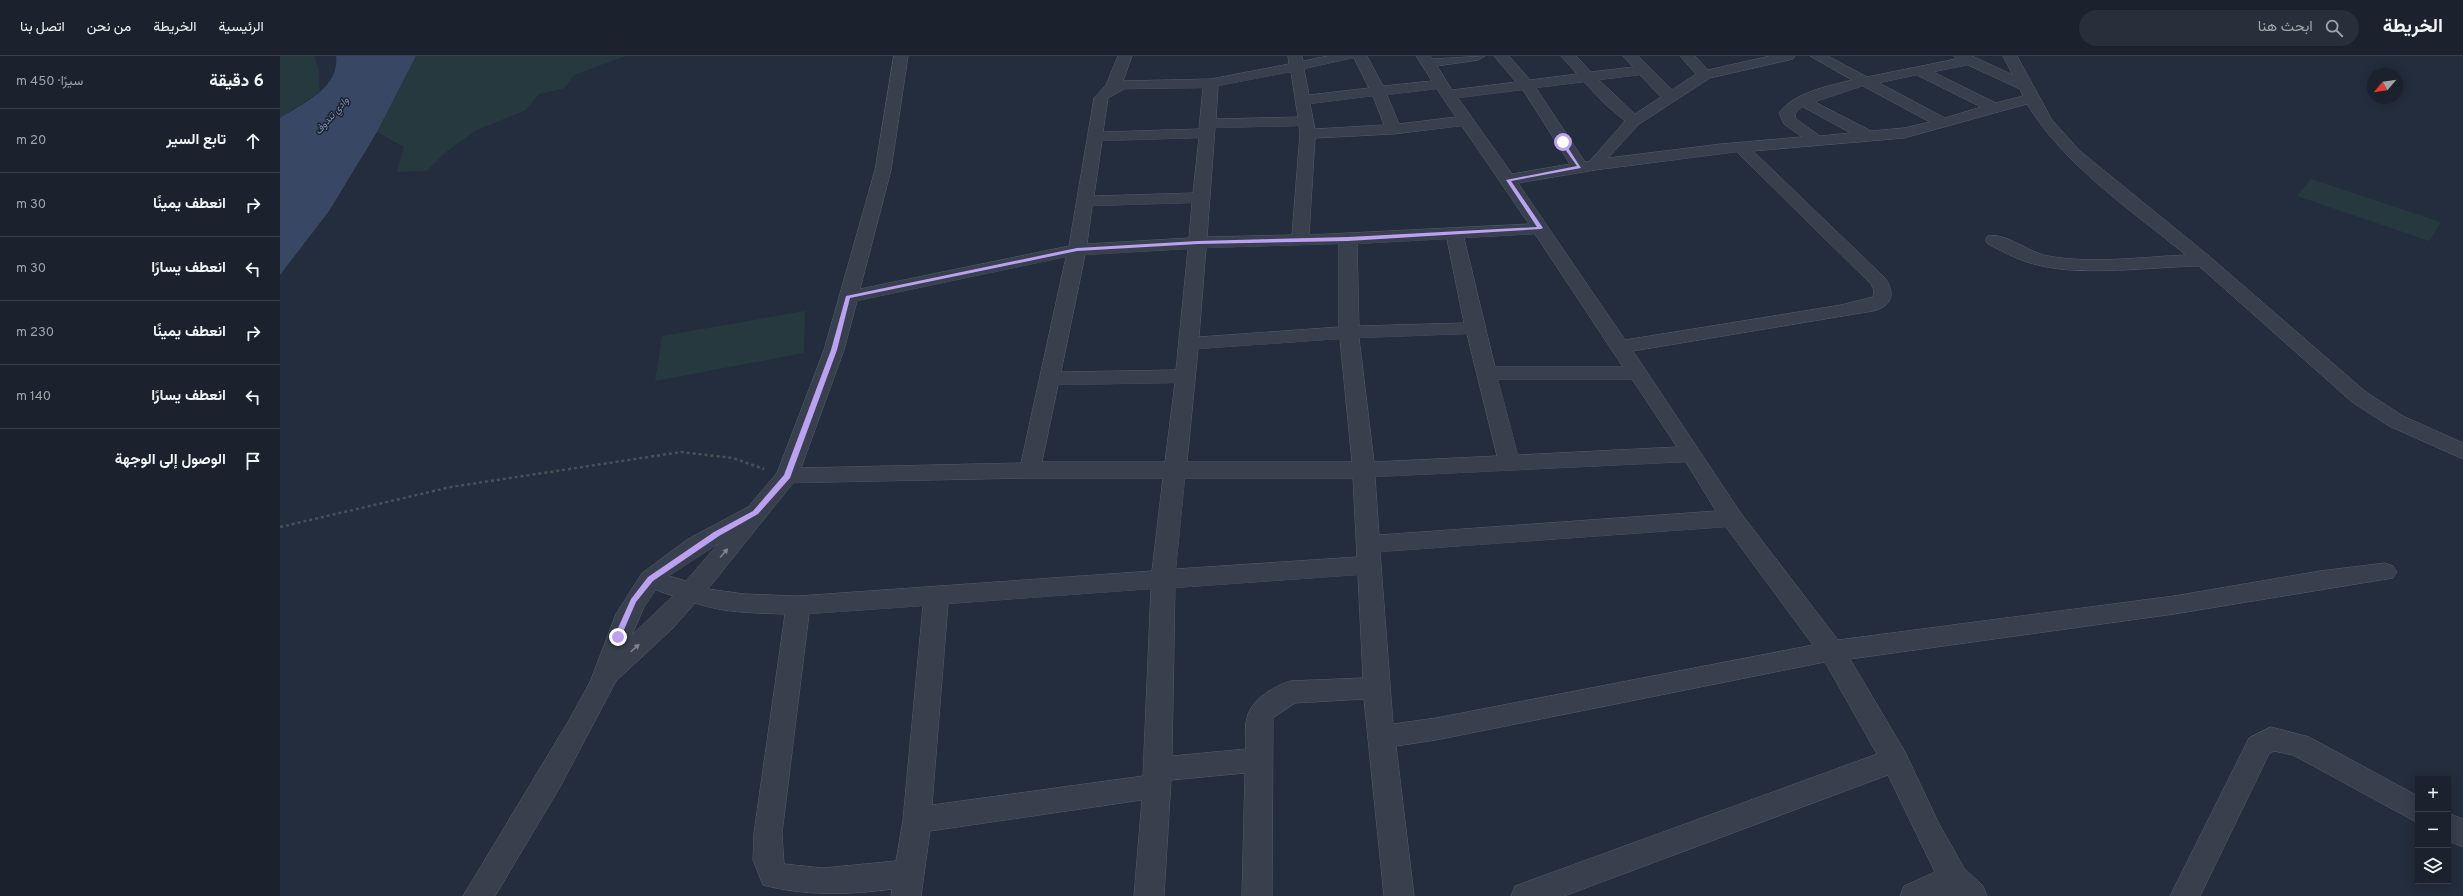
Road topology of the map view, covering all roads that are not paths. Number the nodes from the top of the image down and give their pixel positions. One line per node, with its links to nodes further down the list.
1 (901, 56): 54 (street)
2 (1125, 56): 23 (street)
3 (1348, 56): 15 (street)
4 (1360, 56): 25 (street)
5 (1478, 56): 14 (street)
6 (1501, 56): 22 (street)
7 (1568, 56): 19 (street)
8 (1630, 56): 16 (street)
9 (1687, 56): 18 (street)
10 (1788, 56): 18 (street)
11 (1817, 56): 20 (street)
12 (2010, 56): 26 (street)
13 (1965, 58): 17 (street); 26 (street)
14 (1427, 59): 24 (street)
15 (1296, 61): 21 (street); 28 (street)
16 (1644, 70): 19 (street); 27 (street)
17 (1921, 72): 20 (street); 30 (street)
18 (1705, 75): 27 (street)
19 (1587, 77): 22 (street); 32 (street)
20 (1863, 81): 29 (street); 33 (street)
21 (1211, 83): 23 (street); 35 (street)
22 (1526, 85): 24 (street); 42 (street)
23 (1113, 87): 37 (street)
24 (1444, 90): 25 (street); 31 (street)
25 (1379, 92): 28 (street); 36 (street)
26 (2029, 93): 30 (street); 53 (street)
27 (1671, 98): 32 (street)
28 (1303, 100): 34 (street)
29 (1803, 100): 38 (street); 39 (street)
30 (1992, 108): 33 (street)
31 (1465, 121): 36 (street); 43 (street)
32 (1634, 121): 41 (street)
33 (1943, 123): 38 (street)
34 (1307, 127): 35 (street); 36 (street); 49 (street)
35 (1207, 128): 37 (street); 44 (street)
36 (1393, 129)
37 (1094, 137): 45 (street)
38 (1870, 137): 39 (street)
39 (1817, 141): 40 (street)
40 (1740, 147): 41 (street); 58 (street)
41 (1595, 165): 42 (street)
42 (1580, 167): 43 (street)
43 (1508, 180): 46 (street)
44 (1202, 198): 45 (street); 51 (street)
45 (1084, 201): 52 (street)
46 (1541, 228): 47 (street); 58 (street)
47 (1454, 232): 48 (street); 55 (street)
48 (1348, 239): 49 (street); 56 (street)
49 (1300, 240): 51 (street)
50 (1994, 240): 53 (street)
51 (1198, 242): 52 (street); 57 (street)
52 (1077, 250): 54 (street); 62 (street)
53 (2203, 260): 63 (street)
54 (848, 297): 69 (street)
55 (1475, 328): 56 (street); 59 (street)
56 (1349, 332): 57 (street); 68 (street)
57 (1189, 344): 61 (street)
58 (1620, 347): 60 (street)
59 (1488, 373): 60 (street); 65 (street)
60 (1637, 373): 64 (street)
61 (1185, 376): 62 (street); 67 (street)
62 (1049, 379): 66 (street)
63 (2463, 452)
64 (1692, 454): 65 (street); 71 (street)
65 (1509, 461): 68 (street)
66 (1030, 470): 67 (street); 69 (street)
67 (1174, 470): 68 (street); 75 (street)
68 (1364, 470): 72 (street)
69 (787, 476): 70 (street)
70 (755, 513): 74 (street); 76 (street, one-way to 70)
71 (1732, 518): 72 (street); 79 (street)
72 (1368, 555): 75 (street); 81 (street)
73 (2385, 572): 79 (street)
74 (650, 579): 76 (street); 80 (street)
75 (1163, 580): 77 (street); 85 (street)
76 (691, 592): 78 (street); 80 (street, one-way to 76)
77 (936, 597): 78 (street); 87 (street)
78 (798, 605): 90 (street)
79 (1832, 651): 82 (street); 84 (street)
80 (606, 674): 92 (street)
81 (1376, 688): 82 (street); 83 (street)
82 (1380, 737): 95 (street)
83 (1260, 760): 85 (street); 94 (street)
84 (1895, 760): 91 (street); 96 (street)
85 (1157, 777): 87 (street); 93 (street)
86 (2415, 808): 98 (street)
87 (917, 820): 90 (street)
88 (2451, 828): 89 (street)
89 (2463, 834)
90 (907, 885)
91 (1963, 887): 97 (street)
92 (478, 896)
93 (1149, 896)
94 (1257, 896)
95 (1398, 896)
96 (1526, 896)
97 (1914, 896)
98 (2185, 896)

